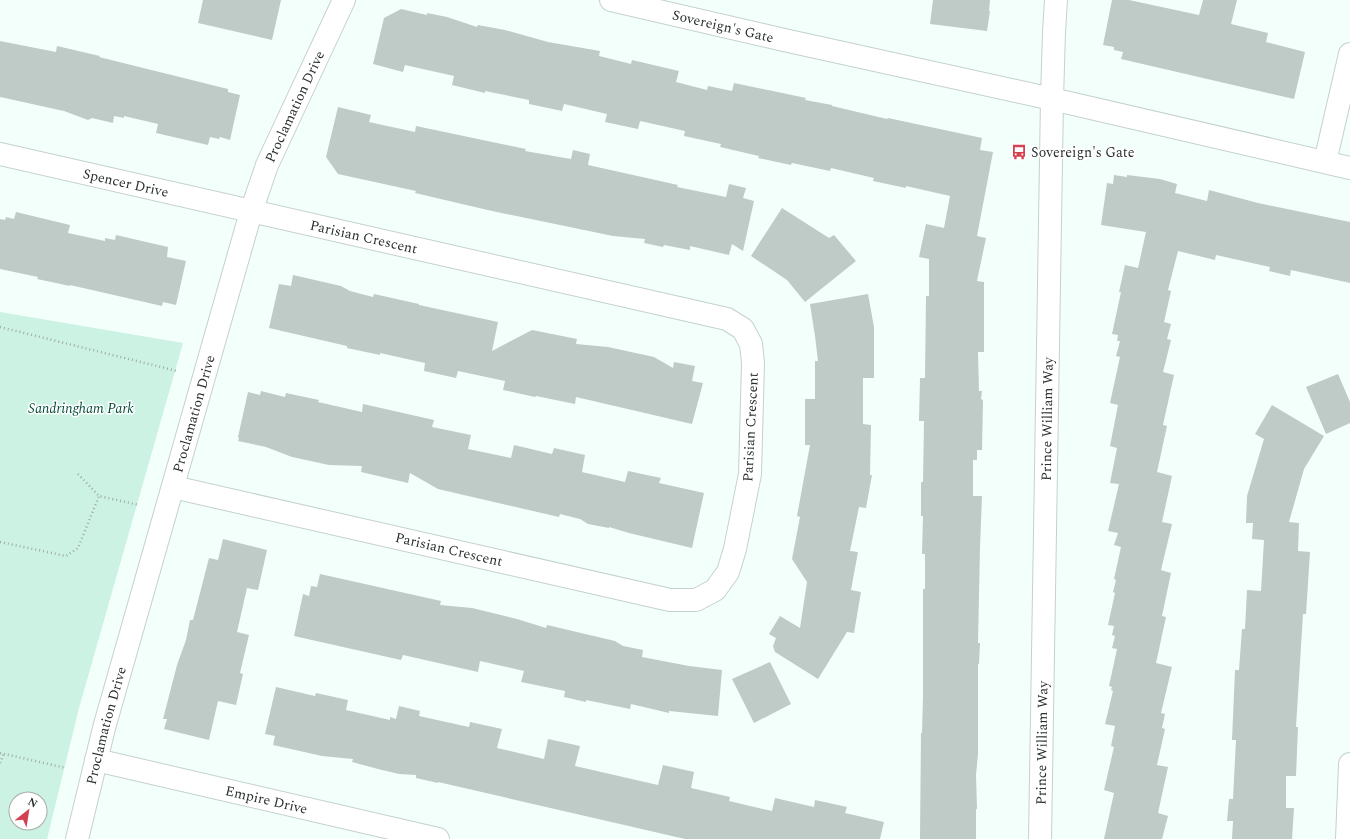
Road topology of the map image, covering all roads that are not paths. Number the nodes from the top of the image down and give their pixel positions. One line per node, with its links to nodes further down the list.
1 (344, 0): 9 (street, Proclamation Drive)
2 (611, 0): 5 (street, Sovereign's Gate)
3 (1056, 0): 5 (street, Prince William Way)
4 (1350, 54): 7 (street)
5 (1052, 99): 7 (street, Sovereign's Gate); 15 (street, Prince William Way)
6 (0, 154): 9 (street, Spencer Drive)
7 (1325, 162): 8 (street, Sovereign's Gate)
8 (1350, 168)
9 (251, 212): 10 (street, Proclamation Drive); 10 (street, Parisian Crescent)
10 (172, 487): 11 (street, Proclamation Drive)
11 (96, 760): 13 (street, Proclamation Drive); 14 (street, Empire Drive)
12 (1350, 764): 16 (street)
13 (77, 839)
14 (438, 839)
15 (1040, 839)
16 (1347, 839)

